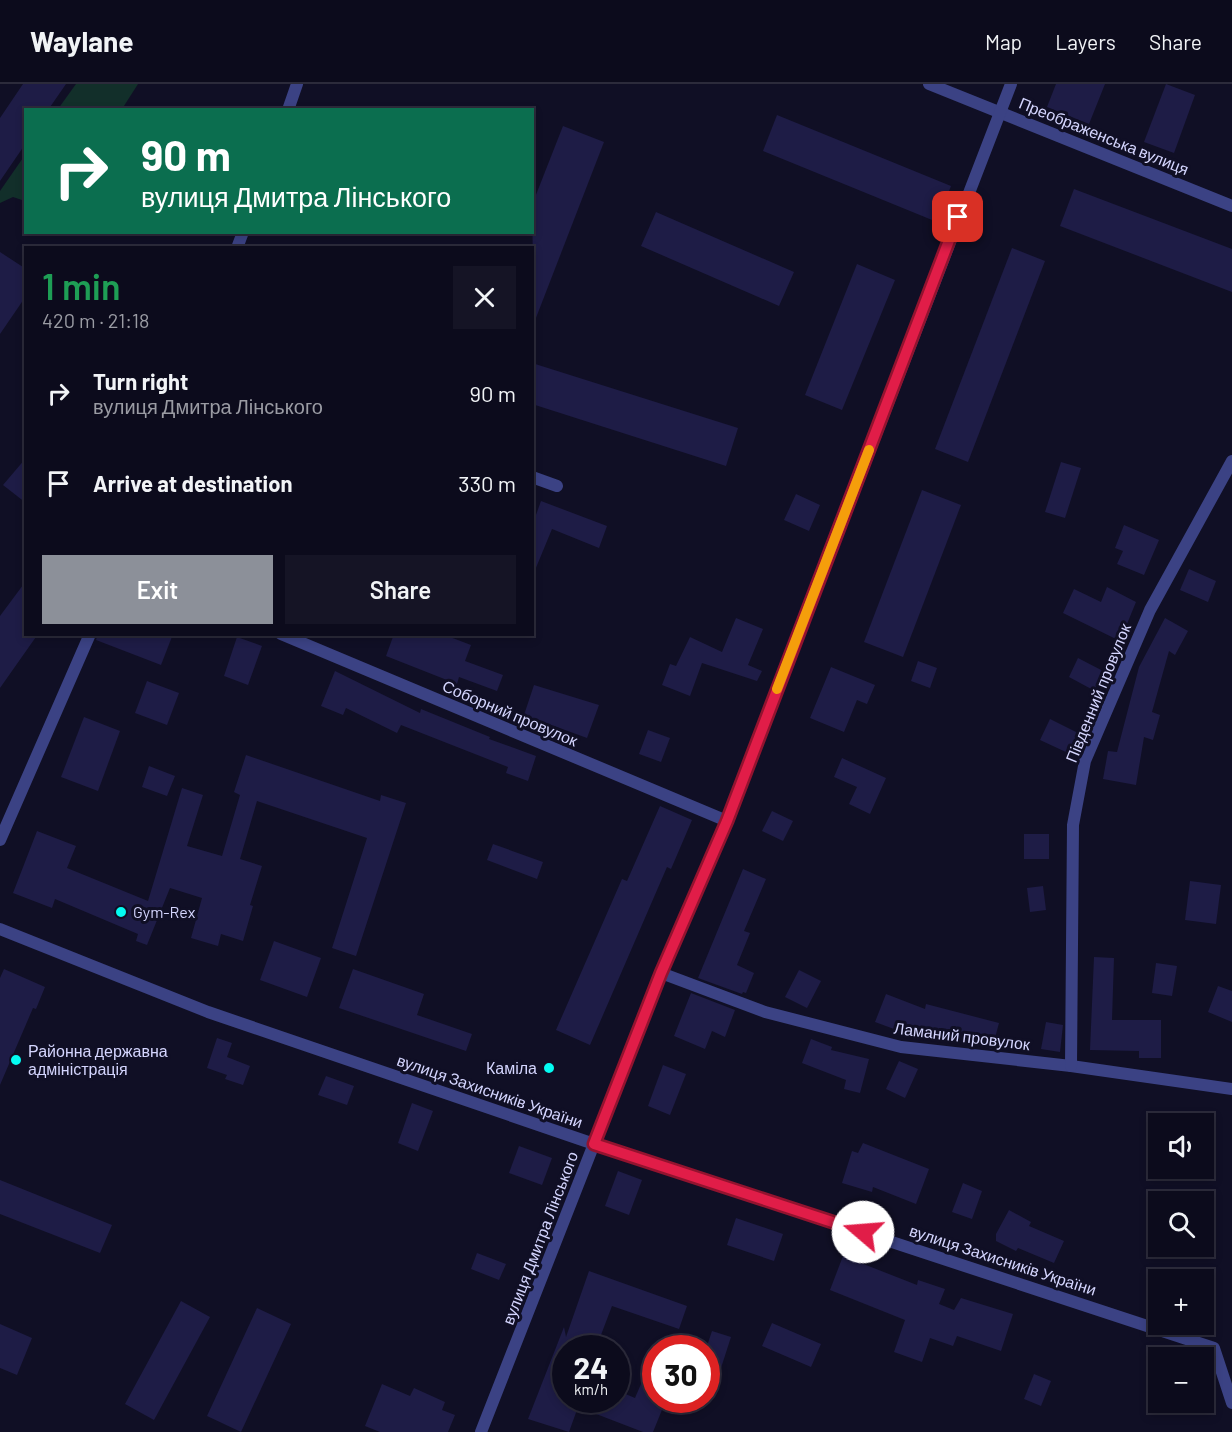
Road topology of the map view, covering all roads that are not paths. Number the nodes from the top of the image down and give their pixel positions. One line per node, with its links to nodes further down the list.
1 (297, 84): 4 (street)
2 (930, 84): 5 (street, Преображенська вулиця)
3 (1011, 84): 5 (street, вулиця Дмитра Лінського)
4 (289, 108)
5 (999, 112): 6 (street, Преображенська вулиця); 12 (street, вулиця Дмитра Лінського)
6 (1232, 206)
7 (1232, 460): 16 (street, Південний провулок)
8 (534, 478): 9 (street)
9 (557, 486)
10 (89, 636): 13 (street)
11 (286, 636): 12 (street, Соборний провулок)
12 (727, 821): 15 (street, вулиця Дмитра Лінського)
13 (0, 840)
14 (0, 929): 18 (street, вулиця Захисників України)
15 (661, 973): 16 (street, Ламаний провулок); 18 (street, вулиця Дмитра Лінського)
16 (1071, 1066): 17 (street, Ламаний провулок)
17 (1232, 1089)
18 (594, 1144): 19 (street, вулиця Захисників України); 20 (street, вулиця Дмитра Лінського)
19 (1232, 1403)
20 (481, 1432)

